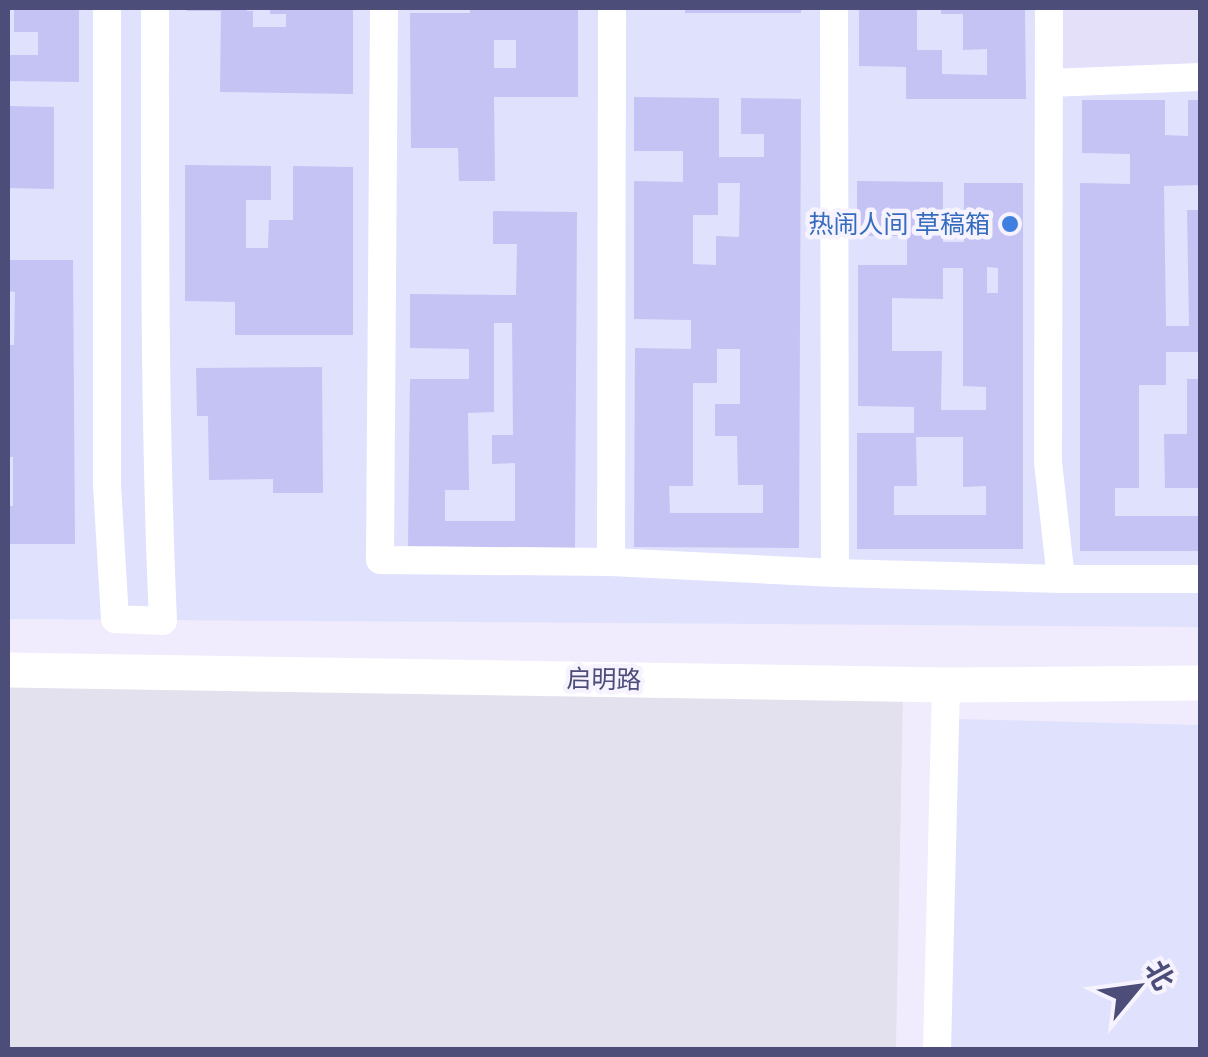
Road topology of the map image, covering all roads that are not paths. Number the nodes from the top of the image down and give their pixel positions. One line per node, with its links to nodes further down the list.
1 (107, 8): 2 (street)
2 (155, 8)
3 (384, 8): 9 (street)
4 (612, 8): 9 (street)
5 (834, 8): 10 (street)
6 (1049, 8): 8 (street)
7 (1200, 77): 8 (street)
8 (1049, 82): 12 (street)
9 (610, 562): 10 (street)
10 (835, 573): 12 (street)
11 (1200, 578): 12 (street)
12 (1061, 579)
13 (8, 670): 15 (street, 启明路)
14 (1200, 683): 15 (street, 启明路)
15 (946, 685): 16 (street)
16 (938, 1050)

